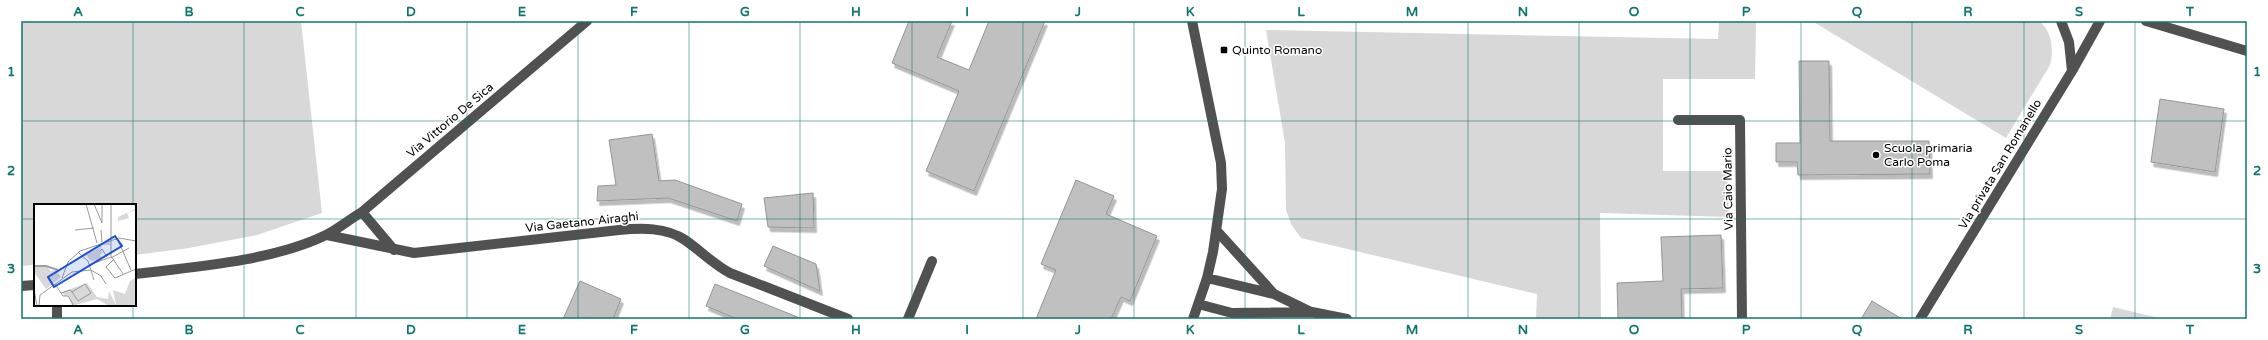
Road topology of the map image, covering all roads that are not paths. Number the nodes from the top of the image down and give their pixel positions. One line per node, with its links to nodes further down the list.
1 (587, 21): 9 (street, Via Vittorio De Sica)
2 (1192, 21): 10 (street)
3 (2061, 21): 7 (street)
4 (2100, 21): 7 (street, Via privata San Romanello)
5 (2146, 21): 6 (street)
6 (2247, 51)
7 (2072, 71): 28 (street, Via privata San Romanello)
8 (1678, 120): 27 (street, Via Caio Mario)
9 (362, 212): 11 (street, Via Vittorio De Sica); 12 (street)
10 (1217, 231): 15 (street); 18 (street)
11 (327, 235): 12 (street, Via Gaetano Airaghi); 14 (street)
12 (394, 250): 23 (street, Via Gaetano Airaghi)
13 (932, 261): 24 (street)
14 (136, 274)
15 (1207, 278): 18 (street); 19 (street)
16 (34, 285): 17 (street)
17 (21, 286)
18 (1274, 294): 21 (street)
19 (1198, 304): 21 (street); 25 (street)
20 (57, 306): 22 (street)
21 (1312, 312): 26 (street)
22 (57, 319)
23 (848, 319)
24 (908, 319)
25 (1193, 319)
26 (1347, 319)
27 (1742, 319)
28 (1920, 319)

